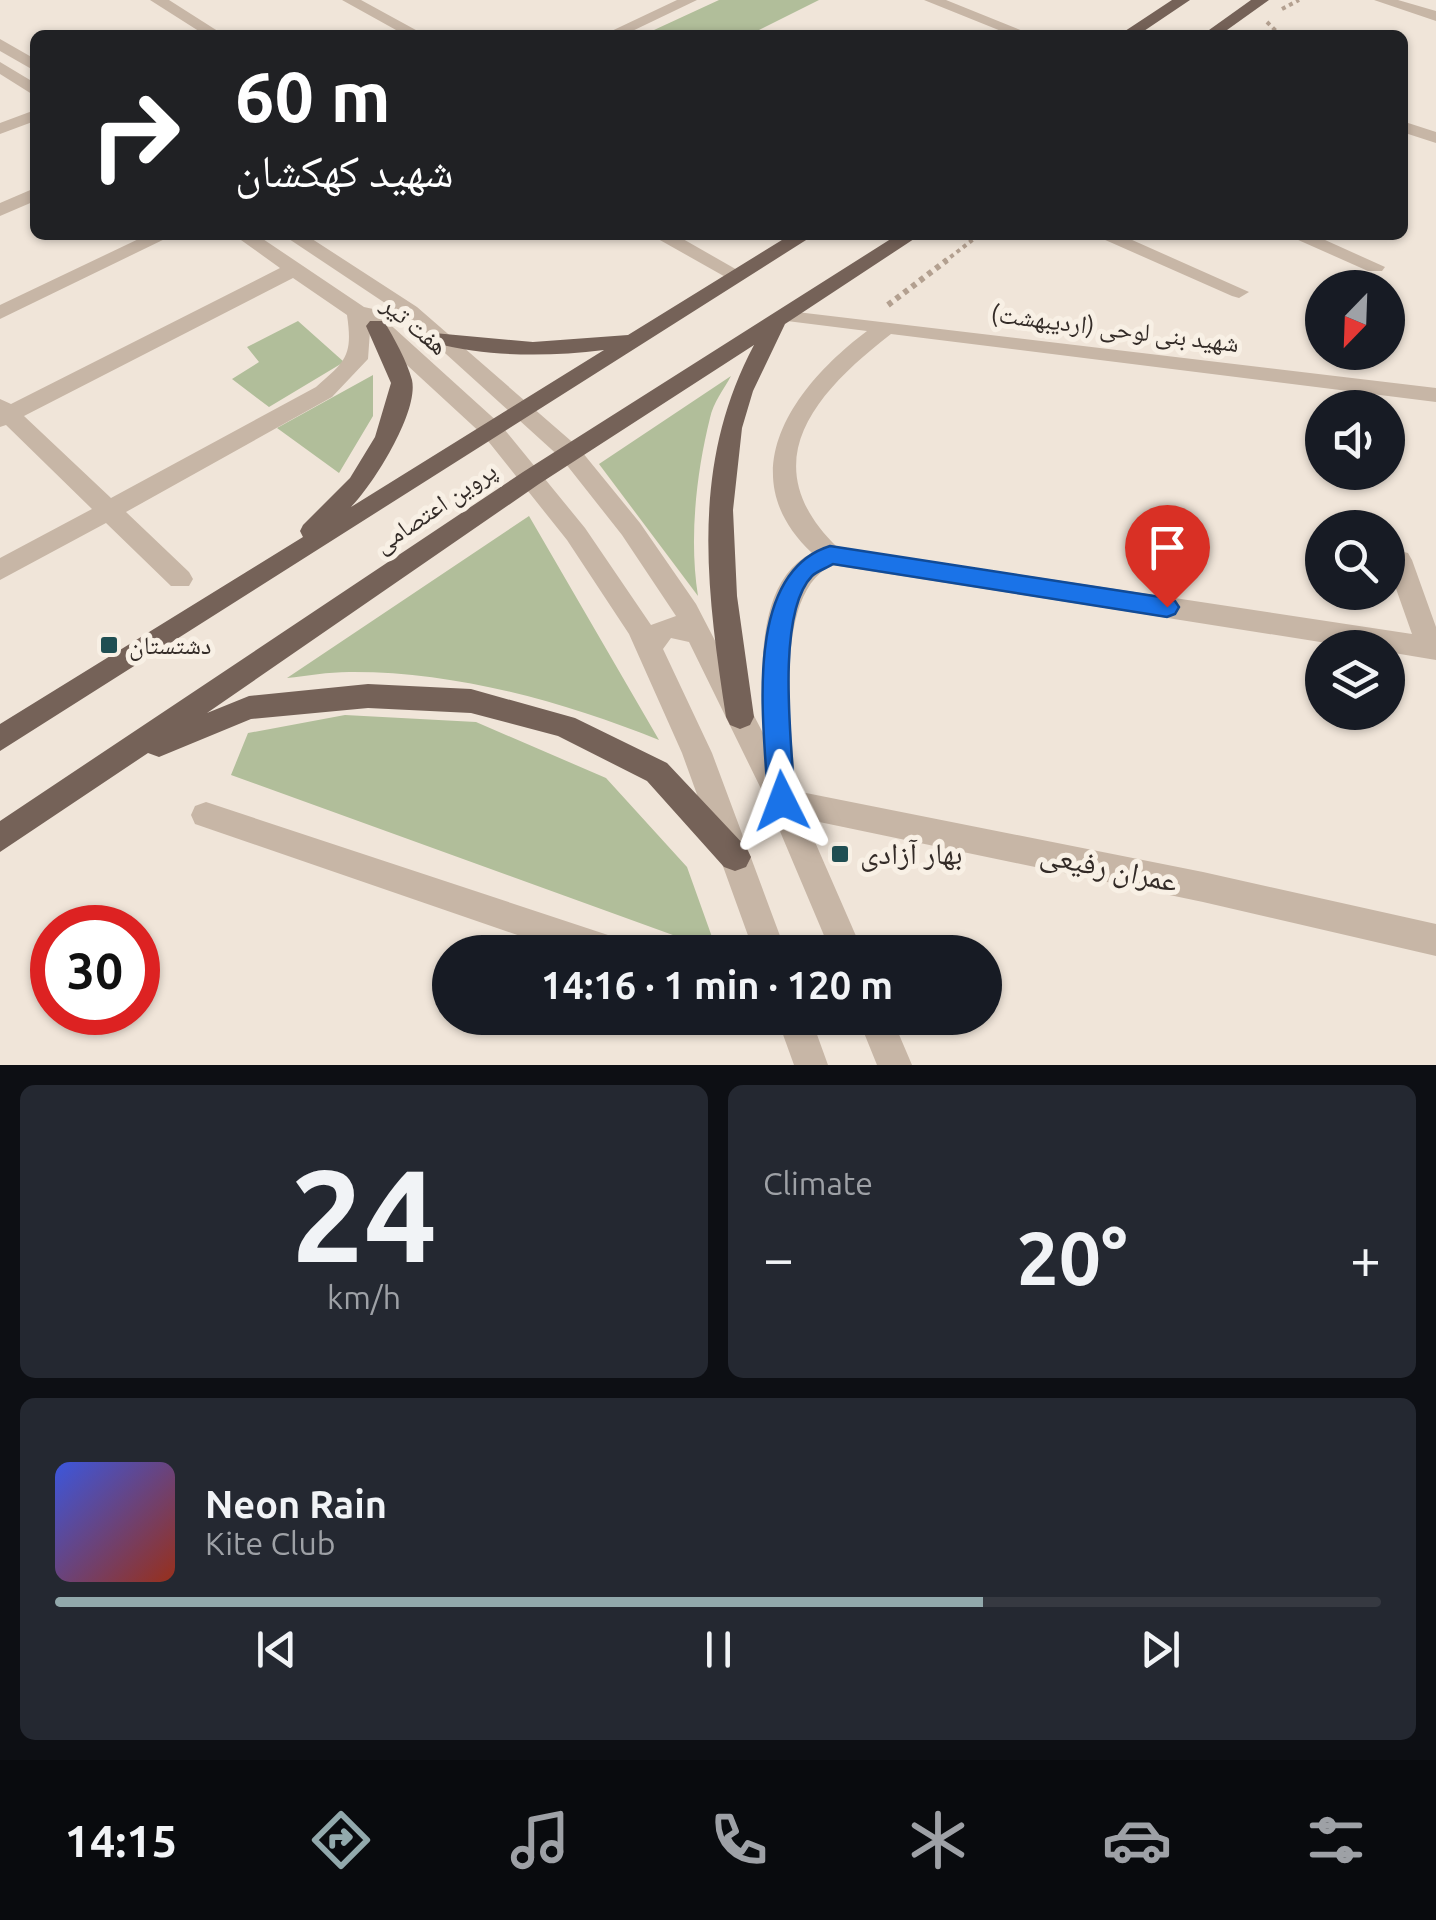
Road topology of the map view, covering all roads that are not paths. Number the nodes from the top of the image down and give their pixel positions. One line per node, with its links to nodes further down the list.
1 (158, 0): 9 (street)
2 (350, 0): 10 (street)
3 (688, 0): 11 (street)
4 (932, 0): 12 (street)
5 (1182, 0): 13 (main road)
6 (1260, 0): 14 (main road)
7 (1382, 0): 8 (street)
8 (1436, 16)
9 (208, 30)
10 (407, 30)
11 (622, 30)
12 (1012, 30)
13 (1135, 30)
14 (1217, 30)
15 (0, 44): 16 (street)
16 (30, 63)
17 (0, 67): 18 (street)
18 (30, 88)
19 (30, 117): 21 (street)
20 (1408, 128): 22 (street)
21 (0, 129)
22 (1436, 138)
23 (30, 196): 24 (street)
24 (0, 210)
25 (152, 240): 38 (street)
26 (251, 240): 34 (street, هفت تیر)
27 (300, 240): 37 (street, هفت تیر)
28 (671, 240): 35 (street)
29 (796, 240): 35 (main road, پروین اعتصامی)
30 (902, 240): 39 (main road, پروین اعتصامی)
31 (1116, 240): 36 (street)
32 (1309, 240): 33 (street)
33 (1375, 267)
34 (294, 270): 40 (street, هفت تیر); 46 (street)
35 (736, 275): 43 (main road, پروین اعتصامی)
36 (1239, 292)
37 (392, 300): 40 (street); 42 (street, هفت تیر)
38 (0, 312)
39 (782, 318): 41 (street, شهید بنی لوحی (اردیبهشت)); 48 (main road, پروین اعتصامی); 59 (main road)
40 (367, 319): 47 (street, هفت تیر); 50 (street); 52 (main road)
41 (875, 326): 44 (street, شهید بنی لوحی (اردیبهشت)); 51 (street)
42 (442, 338): 43 (main road); 45 (street, هفت تیر)
43 (634, 339): 45 (main road, پروین اعتصامی)
44 (1436, 395)
45 (522, 409): 47 (main road, پروین اعتصامی); 48 (street, هفت تیر)
46 (3, 413): 50 (street)
47 (492, 430): 49 (street, هفت تیر); 52 (main road, پروین اعتصامی)
48 (570, 454): 49 (main road, پروین اعتصامی); 56 (street)
49 (531, 478): 57 (street); 61 (main road, پروین اعتصامی)
50 (109, 509): 53 (street); 55 (street)
51 (830, 555): 58 (street); 62 (street)
52 (276, 567): 60 (main road, پروین اعتصامی)
53 (0, 570)
54 (1405, 576): 58 (street)
55 (180, 578)
56 (700, 635): 57 (street); 59 (street)
57 (648, 648): 65 (street)
58 (1433, 649)
59 (740, 717): 62 (street)
60 (0, 740)
61 (112, 763): 64 (main road, پروین اعتصامی); 65 (main road)
62 (782, 801): 68 (street); 69 (street, عمران رفیعی)
63 (206, 815): 66 (street)
64 (0, 838)
65 (735, 857): 67 (street)
66 (561, 935)
67 (764, 935)
68 (840, 935)
69 (1436, 940)
70 (800, 1035): 72 (street)
71 (882, 1035): 73 (street)
72 (811, 1065)
73 (895, 1065)

